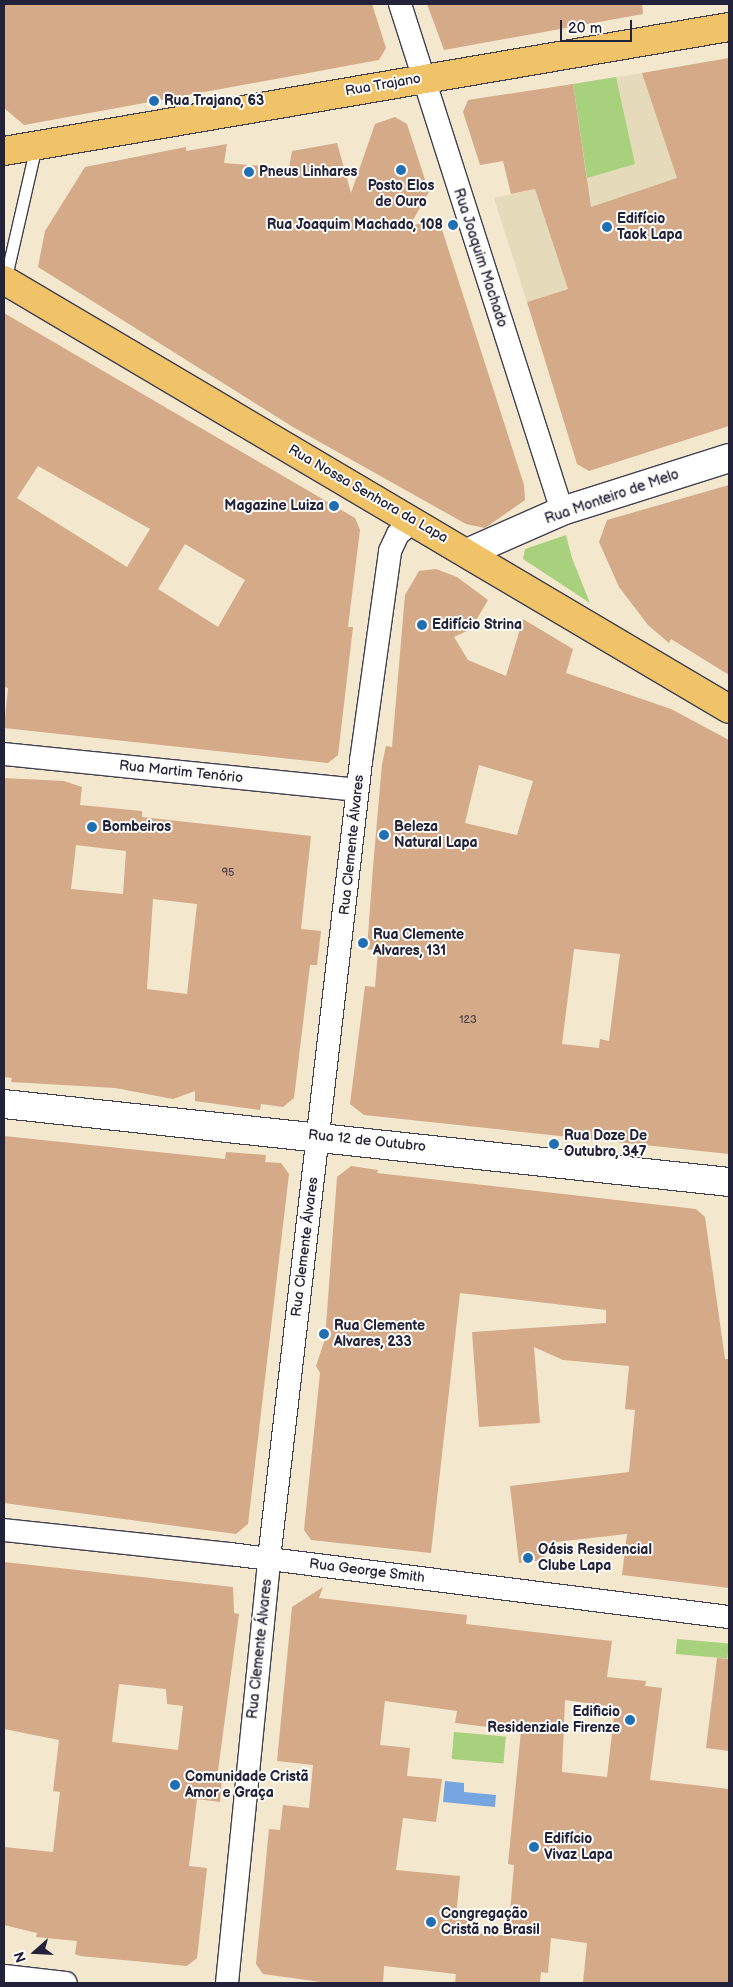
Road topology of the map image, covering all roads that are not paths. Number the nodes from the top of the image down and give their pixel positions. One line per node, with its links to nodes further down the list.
1 (400, 4): 3 (street, Rua Joaquim Machado)
2 (729, 27): 3 (main road, Rua Trajano)
3 (423, 78): 4 (main road, Rua Trajano); 8 (street, Rua Joaquim Machado)
4 (36, 145): 5 (main road, Rua Trajano); 6 (lane)
5 (4, 151)
6 (4, 280): 9 (main road, Rua Nossa Senhora da Lapa)
7 (729, 458): 8 (street, Rua Monteiro de Melo)
8 (562, 511): 10 (street, Rua Monteiro de Melo)
9 (414, 521): 10 (main road, Rua Nossa Senhora da Lapa); 13 (street, Rua Clemente Álvares)
10 (469, 552): 11 (main road, Rua Nossa Senhora da Lapa)
11 (729, 709)
12 (4, 754): 13 (street, Rua Martim Tenório)
13 (357, 790): 15 (street, Rua Clemente Álvares)
14 (4, 1104): 15 (street, Rua 12 de Outubro)
15 (318, 1135): 16 (street, Rua 12 de Outubro); 18 (street, Rua Clemente Álvares)
16 (729, 1183)
17 (4, 1530): 18 (street, Rua George Smith)
18 (269, 1559): 19 (street, Rua George Smith); 22 (street, Rua Clemente Álvares)
19 (729, 1617)
20 (4, 1976): 21 (street)
21 (66, 1983)
22 (227, 1983)

